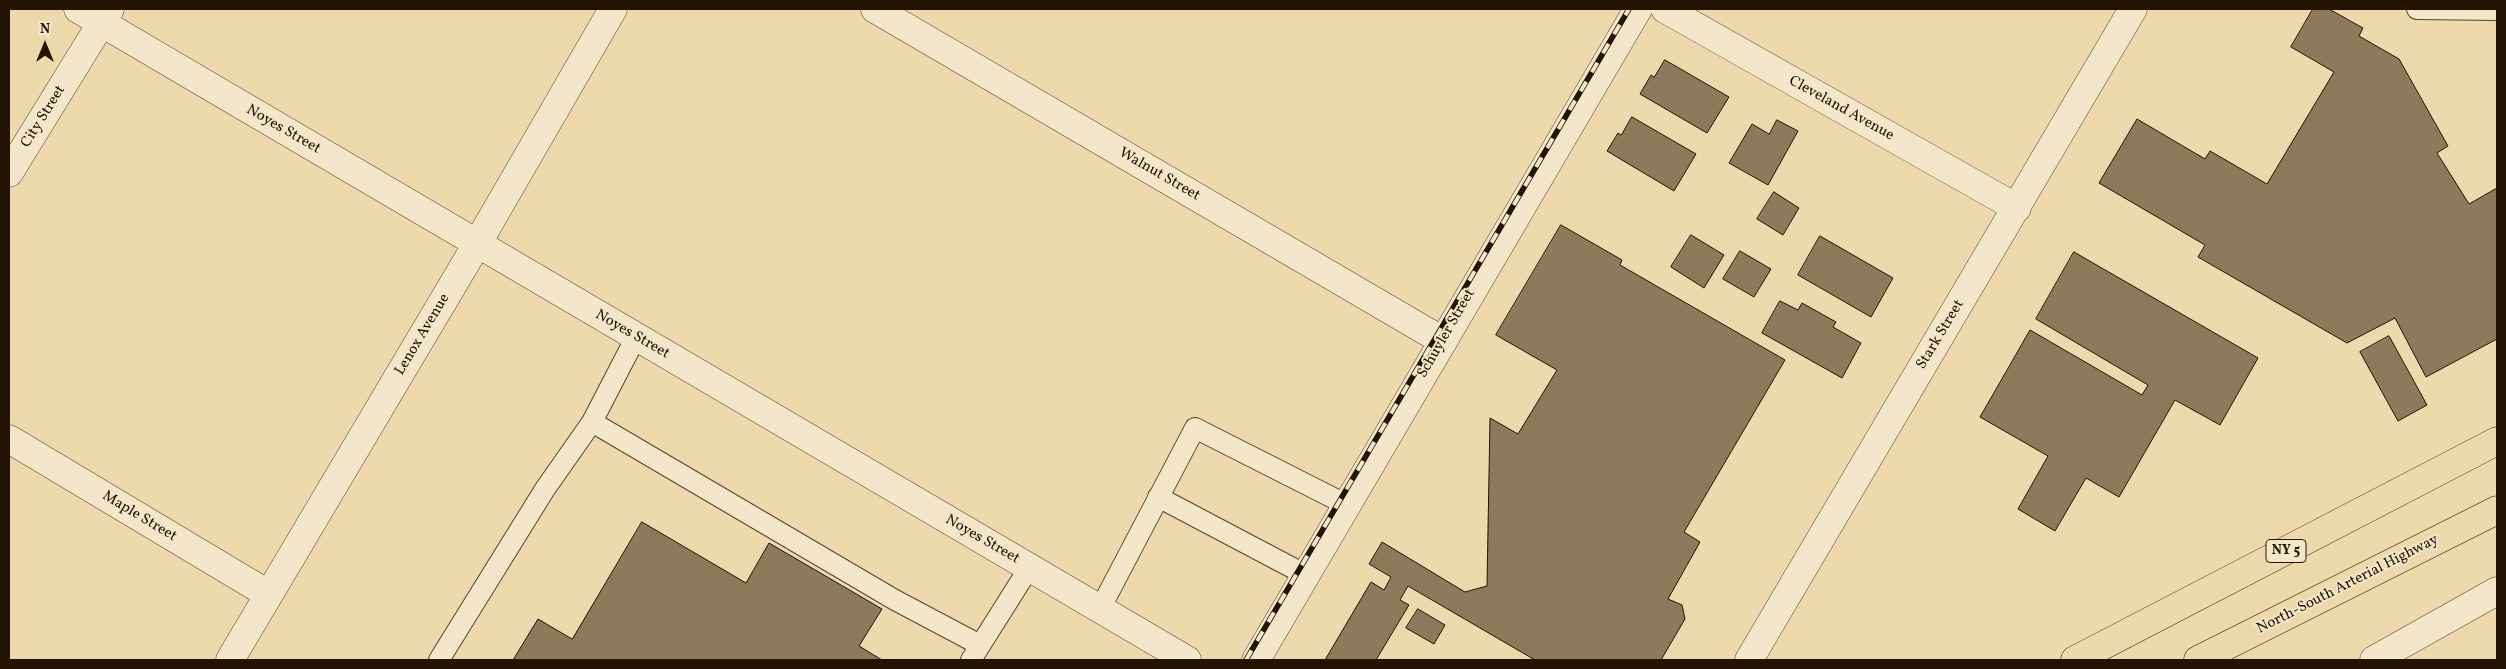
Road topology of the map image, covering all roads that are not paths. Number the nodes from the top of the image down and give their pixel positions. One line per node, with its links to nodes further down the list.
1 (78, 9): 9 (street, Noyes Street)
2 (613, 9): 12 (street, Lenox Avenue)
3 (875, 9): 14 (street, Walnut Street)
4 (1638, 9): 14 (street, Schuyler Street)
5 (1665, 9): 11 (street, Cleveland Avenue)
6 (2133, 9): 11 (street, Stark Street)
7 (2417, 9): 8 (lane)
8 (2497, 10)
9 (106, 16): 10 (street, City Street); 12 (street, Noyes Street)
10 (9, 173)
11 (2018, 208): 31 (street, Stark Street)
12 (477, 244): 13 (street, Noyes Street); 24 (street, Lenox Avenue)
13 (636, 337): 15 (lane); 21 (street, Noyes Street)
14 (1444, 341): 19 (street, Schuyler Street)
15 (592, 422): 26 (lane); 28 (lane)
16 (9, 439): 24 (street, Maple Street)
17 (2497, 441): 32 (highway, NY 5)
18 (1158, 497): 19 (lane); 22 (lane); 25 (lane)
19 (1347, 505): 22 (street, Schuyler Street)
20 (2497, 510): 33 (highway, North-South Arterial Highway)
21 (1029, 568): 25 (street, Noyes Street); 26 (lane)
22 (1306, 575): 30 (street, Schuyler Street)
23 (2497, 591): 34 (street)
24 (268, 594): 27 (street, Lenox Avenue)
25 (1100, 609): 29 (street, Noyes Street)
26 (975, 653)
27 (230, 660)
28 (439, 660)
29 (1187, 660)
30 (1256, 660)
31 (1749, 660)
32 (2075, 660)
33 (2198, 660)
34 (2374, 660)

